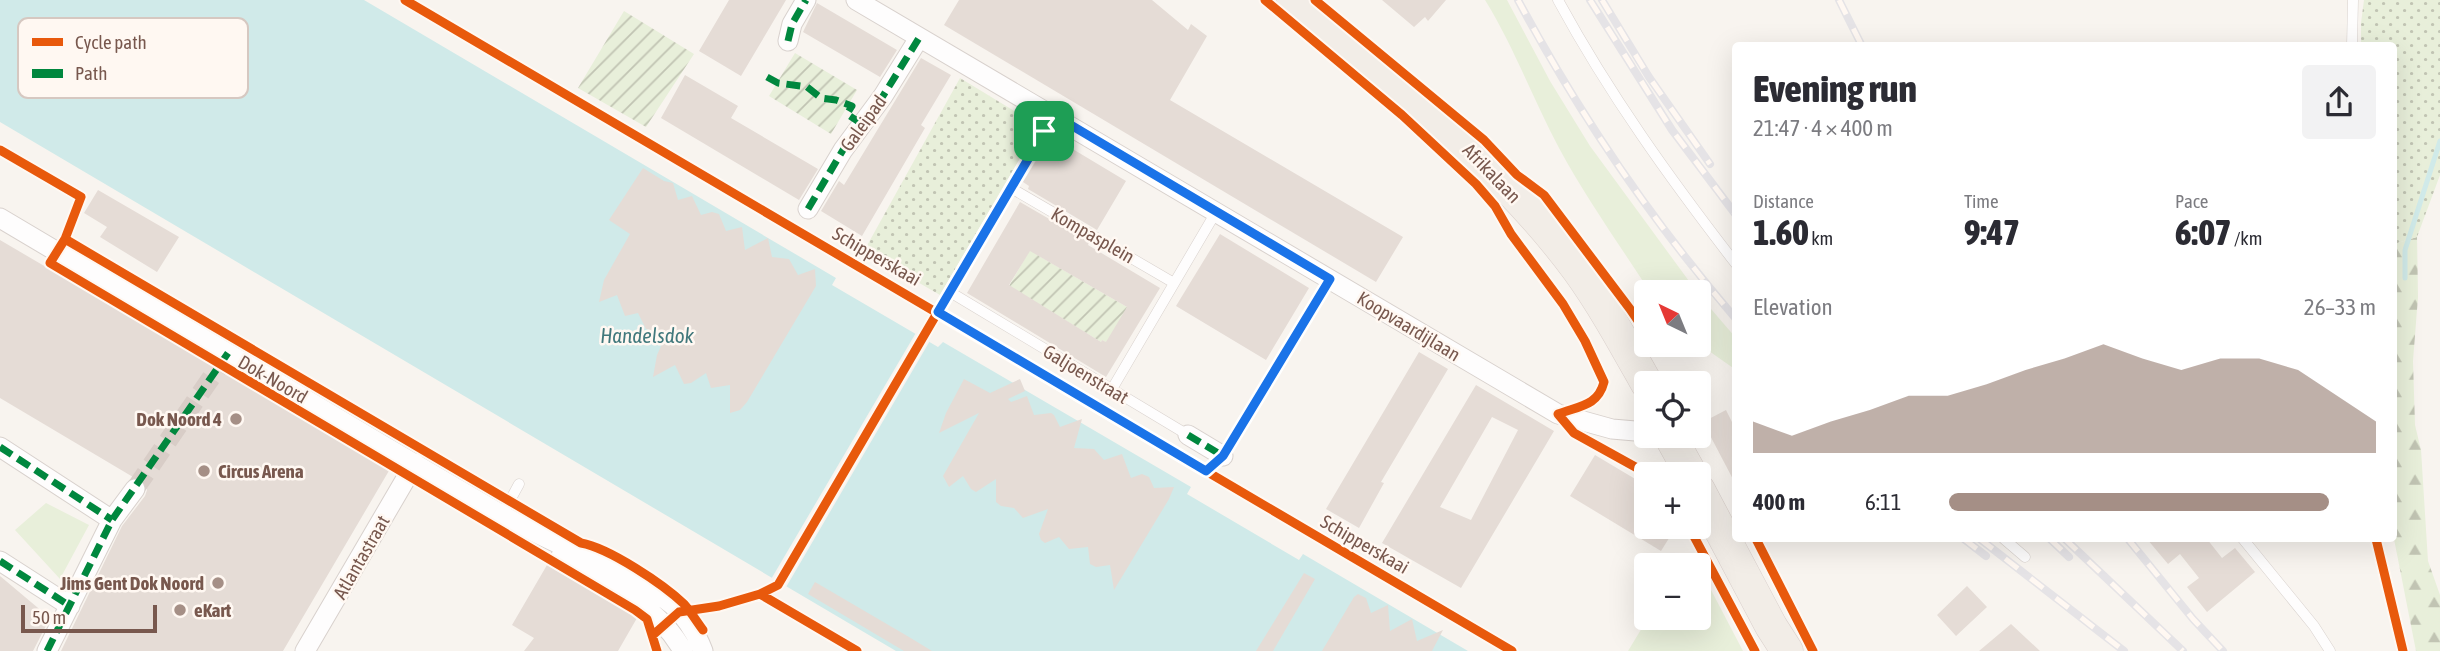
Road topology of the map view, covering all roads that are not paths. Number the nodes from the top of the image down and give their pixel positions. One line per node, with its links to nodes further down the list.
1 (806, 0): 7 (street)
2 (856, 0): 6 (street, Koopvaardijlaan)
3 (1293, 0): 16 (main road, Afrikalaan)
4 (1558, 0): 13 (lane)
5 (2353, 0): 8 (lane)
6 (919, 38): 10 (street, Galeipad); 11 (street, Koopvaardijlaan)
7 (788, 41)
8 (2352, 42)
9 (1011, 188): 14 (lane, Kompasplein)
10 (808, 209)
11 (1216, 212): 14 (lane); 18 (street, Koopvaardijlaan)
12 (0, 218): 22 (street, Dok-Noord)
13 (1732, 259)
14 (1174, 283): 17 (lane)
15 (950, 292): 17 (lane, Galjoenstraat)
16 (1640, 371)
17 (1112, 389): 19 (lane, Galjoenstraat)
18 (1634, 431)
19 (1188, 435): 21 (street, Galjoenstraat)
20 (0, 447): 27 (street)
21 (1223, 456)
22 (415, 463): 26 (street, Dok-Noord); 37 (street, Atlantastraat)
23 (519, 484): 26 (lane)
24 (135, 489): 27 (street)
25 (1711, 513): 40 (main road)
26 (505, 517): 38 (street, Dok-Noord); 39 (street, Dok-Noord)
27 (112, 520): 33 (street)
28 (2008, 542): 31 (lane)
29 (2245, 542): 41 (lane)
30 (2377, 542): 42 (lane)
31 (2025, 557)
32 (0, 561): 33 (street)
33 (69, 606): 34 (street)
34 (60, 626): 35 (street); 36 (street)
35 (37, 651)
36 (47, 651)
37 (305, 651)
38 (683, 651)
39 (704, 651)
40 (1787, 651)
41 (2330, 651)
42 (2403, 651)

